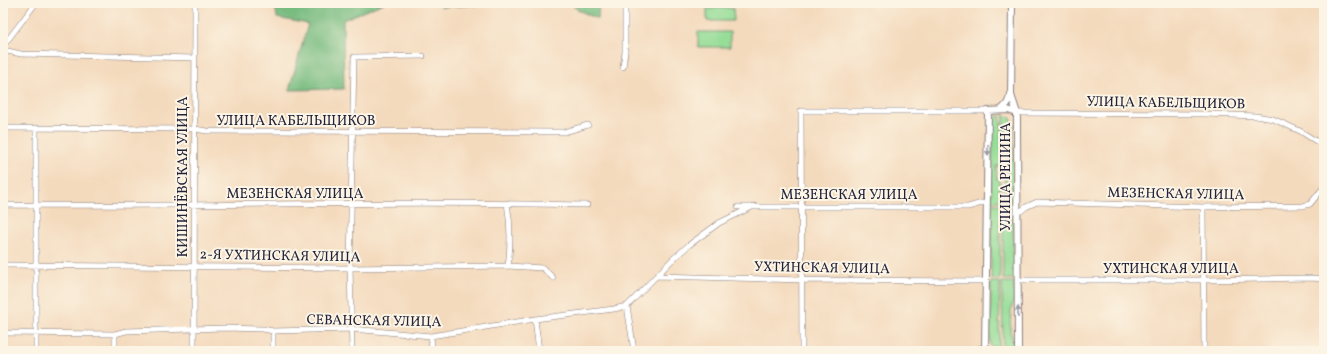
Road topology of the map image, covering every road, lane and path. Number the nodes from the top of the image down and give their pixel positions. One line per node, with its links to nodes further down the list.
1 (36, 3): 5 (street)
2 (194, 3): 8 (street, КИШИНЁВСКАЯ УЛИЦА)
3 (625, 3): 9 (street)
4 (1012, 3): 10 (street, УЛИЦА РЕПИНА)
5 (3, 46)
6 (3, 50): 8 (street)
7 (423, 56): 18 (street)
8 (195, 58): 17 (street, КИШИНЁВСКАЯ УЛИЦА)
9 (623, 67)
10 (1011, 95): 11 (street); 13 (street, УЛИЦА РЕПИНА)
11 (1001, 110): 12 (street, УЛИЦА КАБЕЛЬЩИКОВ); 13 (street, УЛИЦА КАБЕЛЬЩИКОВ)
12 (988, 111): 29 (street, УЛИЦА КАБЕЛЬЩИКОВ); 44 (street, УЛИЦА РЕПИНА, one-way to 44)
13 (1017, 113): 19 (street, УЛИЦА КАБЕЛЬЩИКОВ); 42 (street, УЛИЦА РЕПИНА)
14 (588, 125): 18 (street, УЛИЦА КАБЕЛЬЩИКОВ)
15 (3, 128): 16 (street, УЛИЦА КАБЕЛЬЩИКОВ)
16 (36, 129): 17 (street, УЛИЦА КАБЕЛЬЩИКОВ); 25 (street)
17 (195, 129): 18 (street, УЛИЦА КАБЕЛЬЩИКОВ); 26 (street, КИШИНЁВСКАЯ УЛИЦА)
18 (352, 132): 23 (street)
19 (1324, 146)
20 (1324, 187): 31 (street, МЕЗЕНСКАЯ УЛИЦА)
21 (507, 203): 23 (street, МЕЗЕНСКАЯ УЛИЦА); 27 (street, МЕЗЕНСКАЯ УЛИЦА); 36 (street)
22 (982, 203): 29 (street, МЕЗЕНСКАЯ УЛИЦА)
23 (351, 204): 26 (street, МЕЗЕНСКАЯ УЛИЦА); 37 (street)
24 (3, 205): 25 (street, МЕЗЕНСКАЯ УЛИЦА)
25 (35, 205): 26 (street, МЕЗЕНСКАЯ УЛИЦА); 34 (street)
26 (195, 205): 35 (street, КИШИНЁВСКАЯ УЛИЦА)
27 (587, 205)
28 (754, 206): 29 (street, МЕЗЕНСКАЯ УЛИЦА); 30 (street, МЕЗЕНСКАЯ УЛИЦА); 38 (street)
29 (803, 206): 41 (street)
30 (738, 207)
31 (1203, 207): 32 (street, МЕЗЕНСКАЯ УЛИЦА); 43 (street)
32 (1021, 211)
33 (3, 265): 34 (street, 2-Я УХТИНСКАЯ УЛИЦА)
34 (35, 265): 35 (street, 2-Я УХТИНСКАЯ УЛИЦА); 51 (street)
35 (194, 266): 37 (street, 2-Я УХТИНСКАЯ УЛИЦА); 47 (street, КИШИНЁВСКАЯ УЛИЦА)
36 (508, 266): 37 (street, 2-Я УХТИНСКАЯ УЛИЦА); 39 (street, 2-Я УХТИНСКАЯ УЛИЦА)
37 (350, 268): 48 (street)
38 (657, 276): 41 (street, УХТИНСКАЯ УЛИЦА); 45 (street)
39 (553, 278)
40 (1324, 279): 43 (street, УХТИНСКАЯ УЛИЦА)
41 (802, 280): 44 (street, УХТИНСКАЯ УЛИЦА); 65 (street)
42 (1018, 280): 43 (street, УХТИНСКАЯ УЛИЦА); 67 (street, УЛИЦА РЕПИНА, one-way to 42)
43 (1203, 280): 68 (street)
44 (986, 281): 54 (street, УЛИЦА РЕПИНА)
45 (627, 306): 46 (street, СЕВАНСКАЯ УЛИЦА); 62 (street)
46 (536, 319): 53 (street, СЕВАНСКАЯ УЛИЦА); 61 (street)
47 (195, 329): 49 (street, СЕВАНСКАЯ УЛИЦА); 52 (street, СЕВАНСКАЯ УЛИЦА); 57 (street, КИШИНЁВСКАЯ УЛИЦА)
48 (352, 329): 49 (street, СЕВАНСКАЯ УЛИЦА); 53 (street, СЕВАНСКАЯ УЛИЦА); 59 (street)
49 (273, 331): 58 (street)
50 (3, 333): 51 (street, СЕВАНСКАЯ УЛИЦА)
51 (36, 333): 52 (street, СЕВАНСКАЯ УЛИЦА); 55 (street)
52 (115, 334): 56 (street)
53 (431, 336): 60 (street)
54 (983, 350): 66 (street)
55 (36, 351)
56 (115, 351)
57 (194, 351)
58 (273, 351)
59 (352, 351)
60 (432, 351)
61 (539, 351)
62 (634, 351)
63 (655, 351): 64 (street)
64 (784, 351)
65 (802, 351)
66 (974, 351)
67 (1018, 351)
68 (1204, 351)
69 (1266, 351): 70 (street)
70 (1294, 351)

